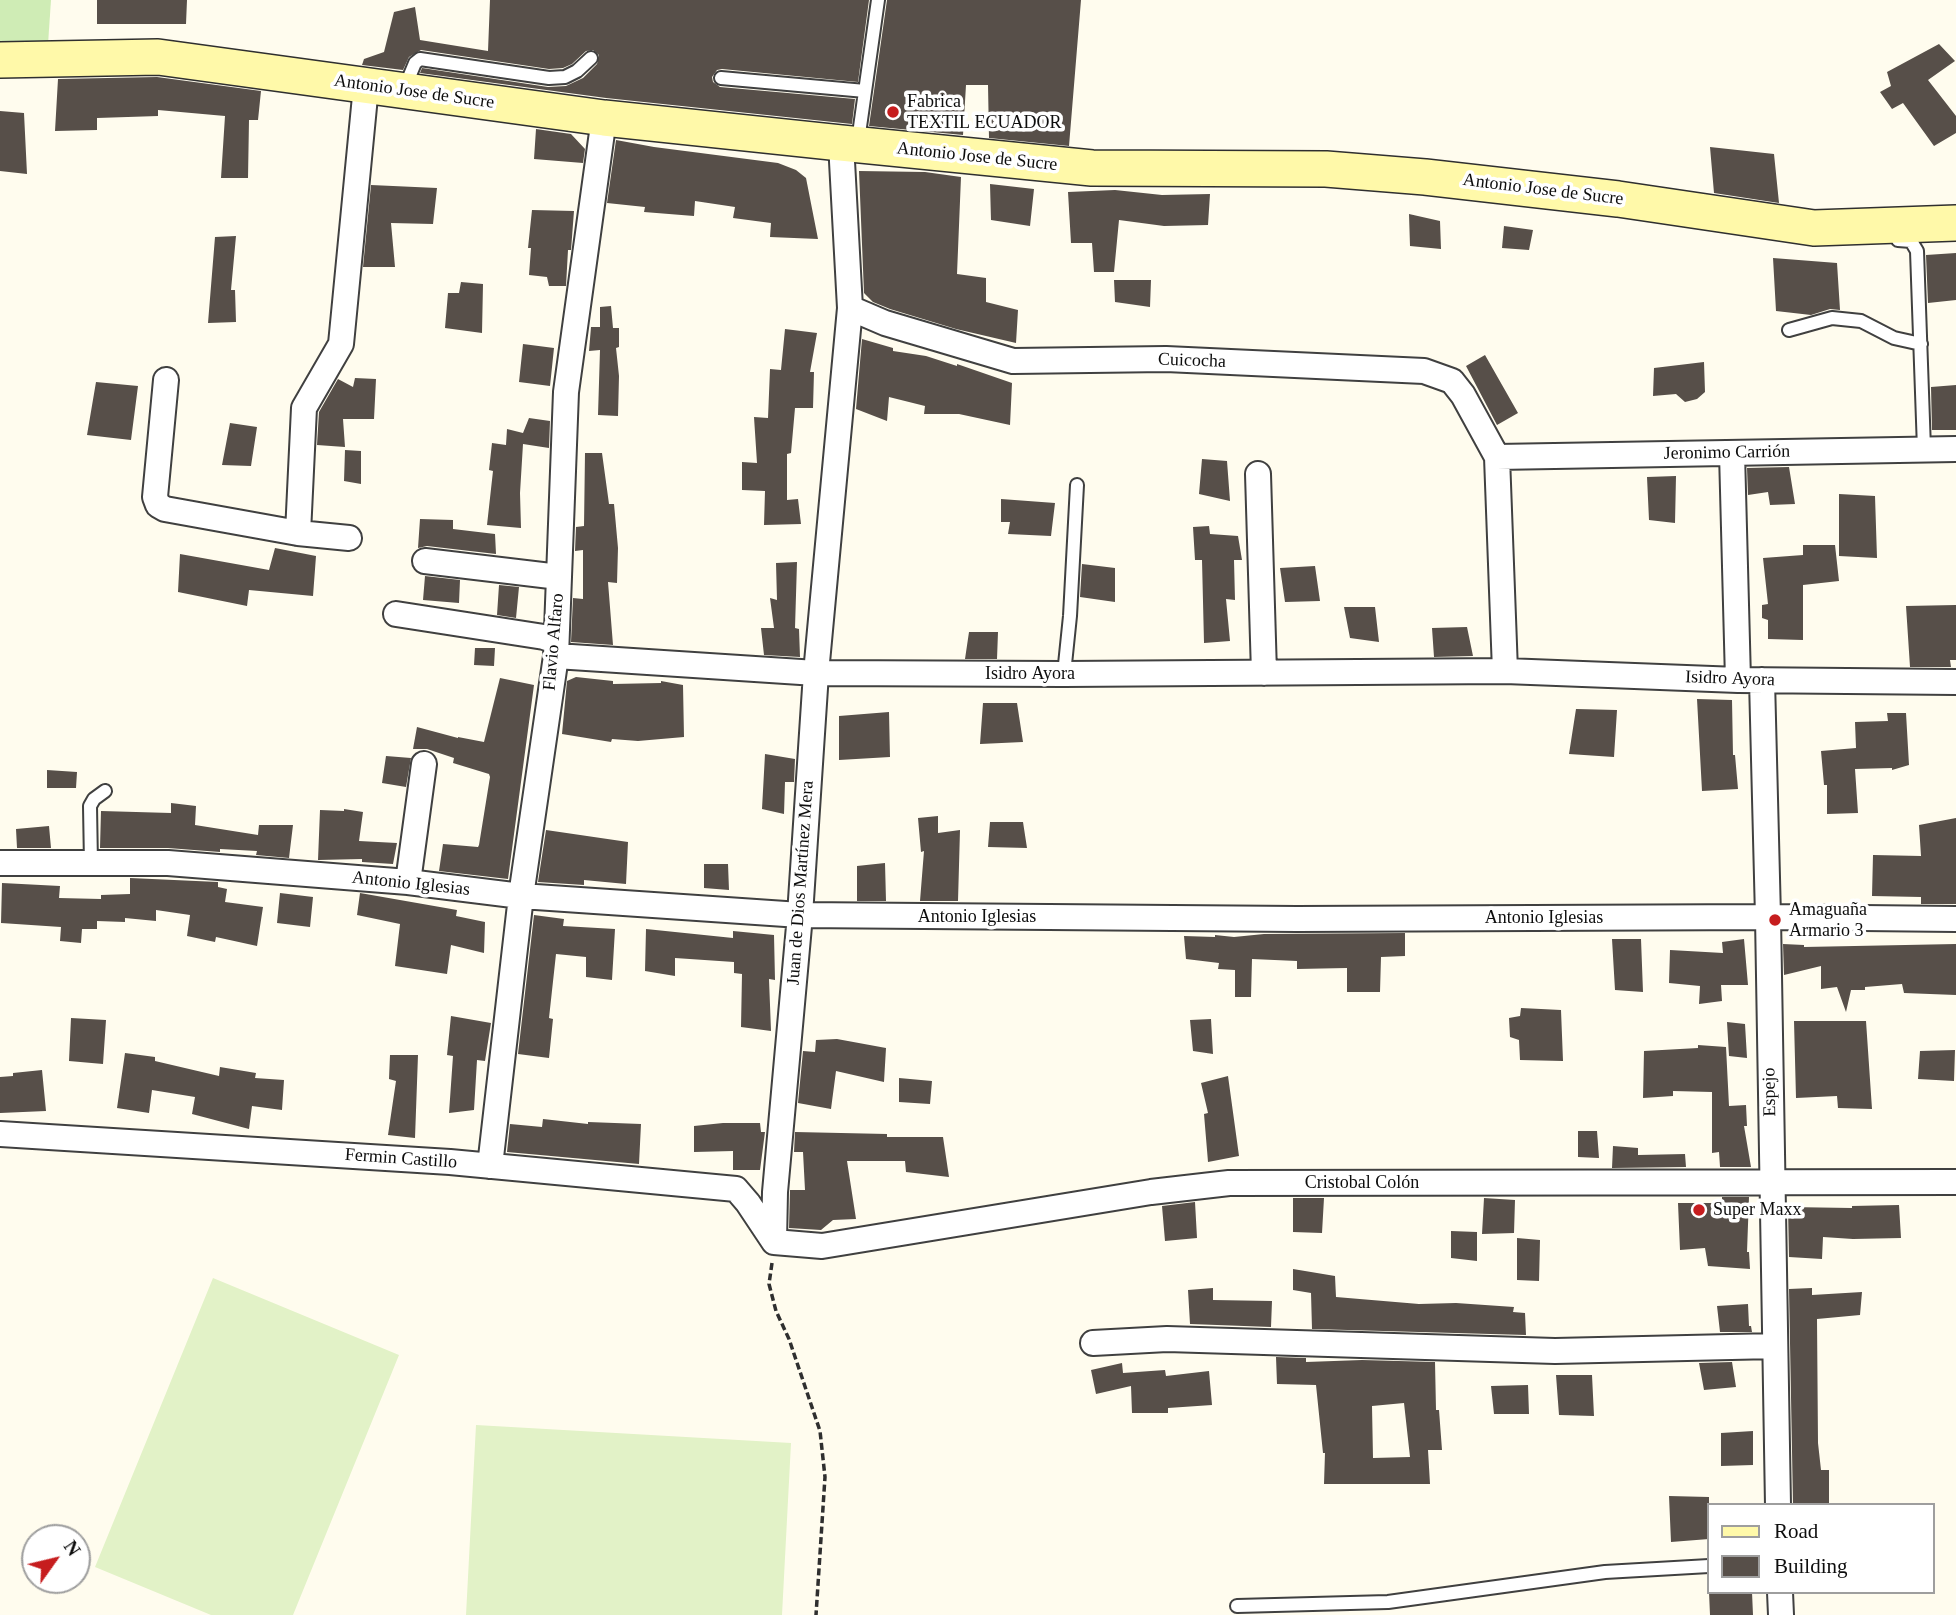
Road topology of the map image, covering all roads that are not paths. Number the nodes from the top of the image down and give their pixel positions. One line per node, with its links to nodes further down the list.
1 (878, 0): 7 (lane)
2 (591, 58): 6 (lane)
3 (0, 60): 5 (street, Antonio Jose de Sucre)
4 (721, 78): 7 (lane)
5 (366, 86): 6 (street, Antonio Jose de Sucre); 24 (street)
6 (404, 91): 8 (street, Antonio Jose de Sucre)
7 (865, 91): 9 (lane)
8 (604, 118): 9 (street, Antonio Jose de Sucre); 27 (street, Flavio Alfaro)
9 (849, 144): 10 (street, Antonio Jose de Sucre); 14 (street, Juan de Dios Martínez Mera)
10 (1956, 223)
11 (1800, 240): 12 (lane)
12 (1856, 240)
13 (1884, 240): 16 (lane)
14 (850, 308): 21 (street, Cuicocha); 31 (street, Juan de Dios Martínez Mera)
15 (1789, 330): 16 (lane)
16 (1921, 344): 18 (lane)
17 (166, 380): 24 (street)
18 (1924, 449): 19 (street, Jeronimo Carrión); 20 (street, Jeronimo Carrión)
19 (1956, 449)
20 (1732, 453): 21 (street, Jeronimo Carrión); 34 (street, Espejo)
21 (1497, 457): 30 (street)
22 (1258, 474): 32 (street)
23 (1077, 485): 33 (lane)
24 (298, 533): 25 (street)
25 (349, 538)
26 (425, 561): 27 (street)
27 (559, 577): 29 (street, Flavio Alfaro)
28 (396, 614): 29 (street, Isidro Ayora)
29 (556, 648): 31 (street, Isidro Ayora); 41 (street, Flavio Alfaro)
30 (1504, 671): 32 (street, Isidro Ayora); 34 (street, Isidro Ayora)
31 (816, 673): 33 (street, Isidro Ayora); 42 (street, Juan de Dios Martínez Mera)
32 (1264, 673): 33 (street, Isidro Ayora)
33 (1064, 674)
34 (1750, 680): 35 (street, Isidro Ayora); 43 (street, Espejo)
35 (1956, 682)
36 (424, 764): 40 (street)
37 (105, 791): 39 (lane)
38 (0, 863): 39 (street, Antonio Iglesias)
39 (90, 863): 40 (street, Antonio Iglesias)
40 (408, 882): 41 (street, Antonio Iglesias)
41 (521, 895): 42 (street, Antonio Iglesias); 46 (street, Flavio Alfaro)
42 (800, 915): 43 (street, Antonio Iglesias); 50 (street, Juan de Dios Martínez Mera)
43 (1768, 917): 44 (street, Antonio Iglesias); 47 (street, Espejo)
44 (1956, 919)
45 (0, 1134): 46 (street, Fermin Castillo)
46 (490, 1166): 49 (street, Fermin Castillo)
47 (1771, 1182): 48 (street, Cristobal Colón); 51 (street, Cristobal Colón); 53 (street, Espejo)
48 (1956, 1182)
49 (736, 1189): 50 (street, Fermin Castillo); 51 (street)
50 (775, 1192): 51 (street, Juan de Dios Martínez Mera)
51 (774, 1242)
52 (1093, 1343): 53 (street)
53 (1775, 1346): 54 (street, Espejo)
54 (1778, 1503)
55 (1708, 1566): 57 (lane)
56 (1780, 1594): 58 (street)
57 (1237, 1606)
58 (1781, 1615)

